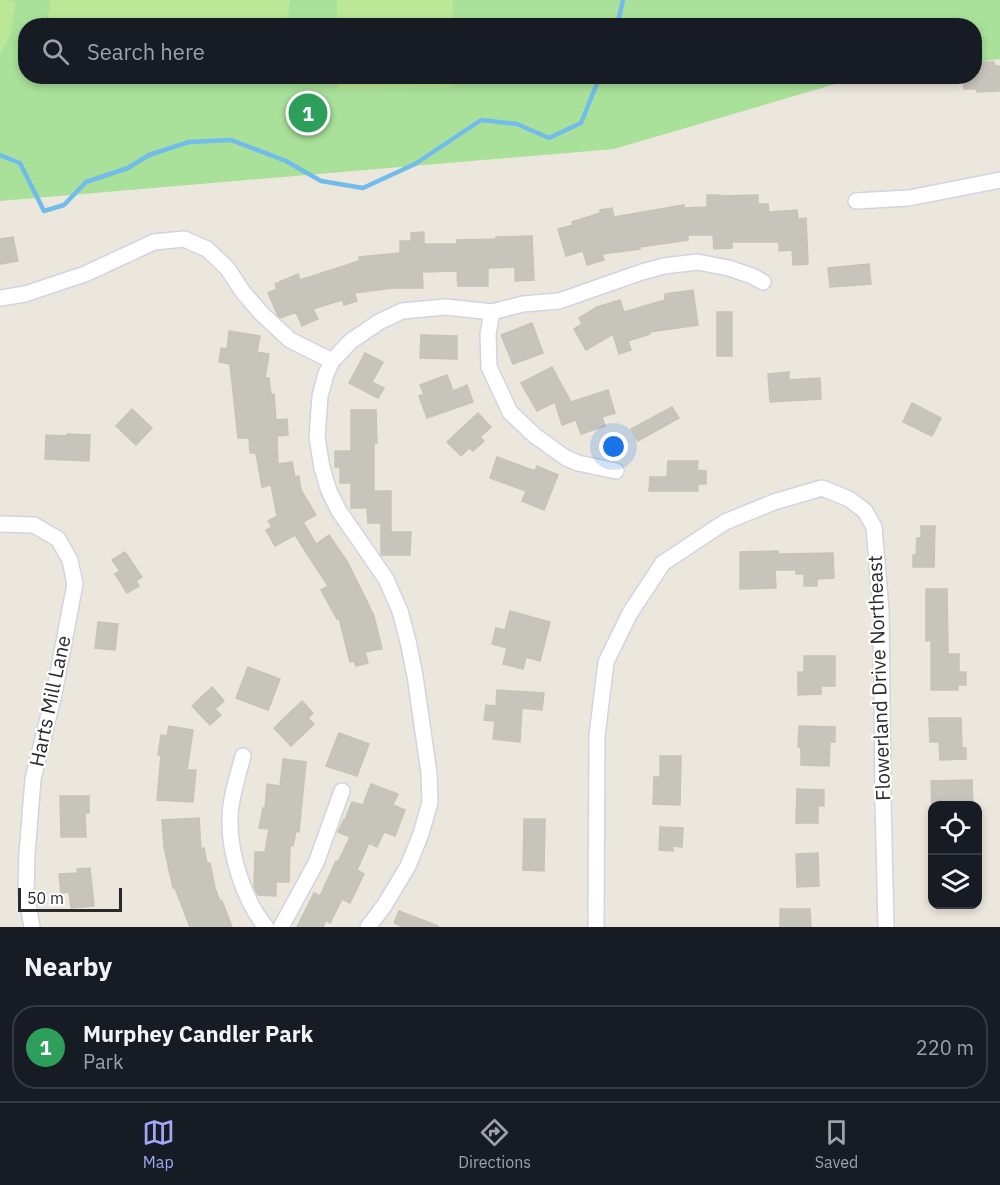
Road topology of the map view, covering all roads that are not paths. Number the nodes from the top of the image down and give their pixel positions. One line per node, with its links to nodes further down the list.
1 (1000, 180): 2 (street)
2 (856, 201)
3 (763, 282): 5 (street)
4 (0, 298): 6 (street)
5 (492, 312): 6 (street); 7 (street)
6 (332, 362): 14 (street)
7 (616, 471)
8 (0, 524): 11 (street, Harts Mill Lane)
9 (243, 756): 12 (street)
10 (342, 791): 13 (street)
11 (32, 927)
12 (266, 927)
13 (280, 927)
14 (368, 927)
15 (596, 927): 16 (street, Flowerland Drive Northeast)
16 (886, 927)

